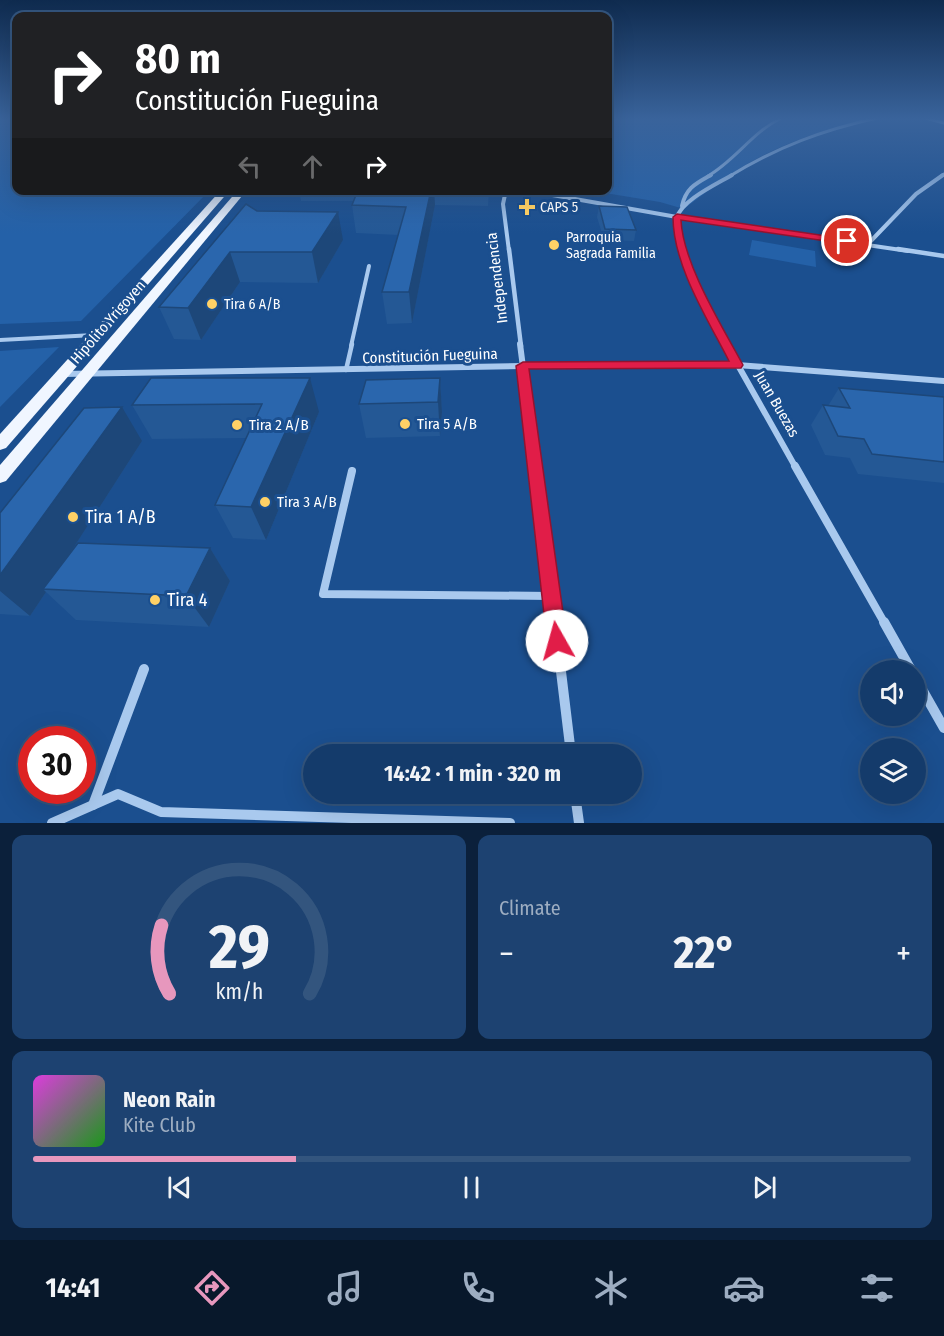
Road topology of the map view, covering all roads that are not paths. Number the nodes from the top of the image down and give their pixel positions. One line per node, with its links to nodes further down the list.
1 (735, 156): 8 (street)
2 (767, 156): 8 (street)
3 (944, 174): 10 (street)
4 (222, 195): 13 (main road, Hipólito Yrigoyen)
5 (239, 195): 19 (main road, Hipólito Yrigoyen)
6 (505, 195): 16 (street, Independencia)
7 (555, 195): 9 (street)
8 (682, 206): 9 (street)
9 (677, 217): 10 (street); 15 (street, Juan Buezas)
10 (868, 244): 11 (street)
11 (944, 256)
12 (369, 266): 17 (lane)
13 (96, 335): 14 (lane); 18 (main road, Hipólito Yrigoyen)
14 (0, 340)
15 (737, 365): 16 (street, Constitución Fueguina); 20 (street, Constitución Fueguina); 25 (street, Juan Buezas)
16 (523, 366): 17 (street, Constitución Fueguina); 24 (street, Independencia)
17 (346, 370): 19 (street, Constitución Fueguina)
18 (61, 374): 19 (street, Constitución Fueguina); 21 (main road, Hipólito Yrigoyen)
19 (84, 375): 23 (main road, Hipólito Yrigoyen)
20 (944, 381)
21 (0, 444)
22 (352, 471): 24 (street)
23 (0, 476)
24 (551, 596): 29 (street, Independencia)
25 (905, 660)
26 (144, 669): 31 (street)
27 (926, 696): 28 (street)
28 (944, 728)
29 (570, 744)
30 (576, 804): 34 (street)
31 (93, 805): 32 (street); 33 (street)
32 (52, 823)
33 (510, 823)
34 (579, 823)

